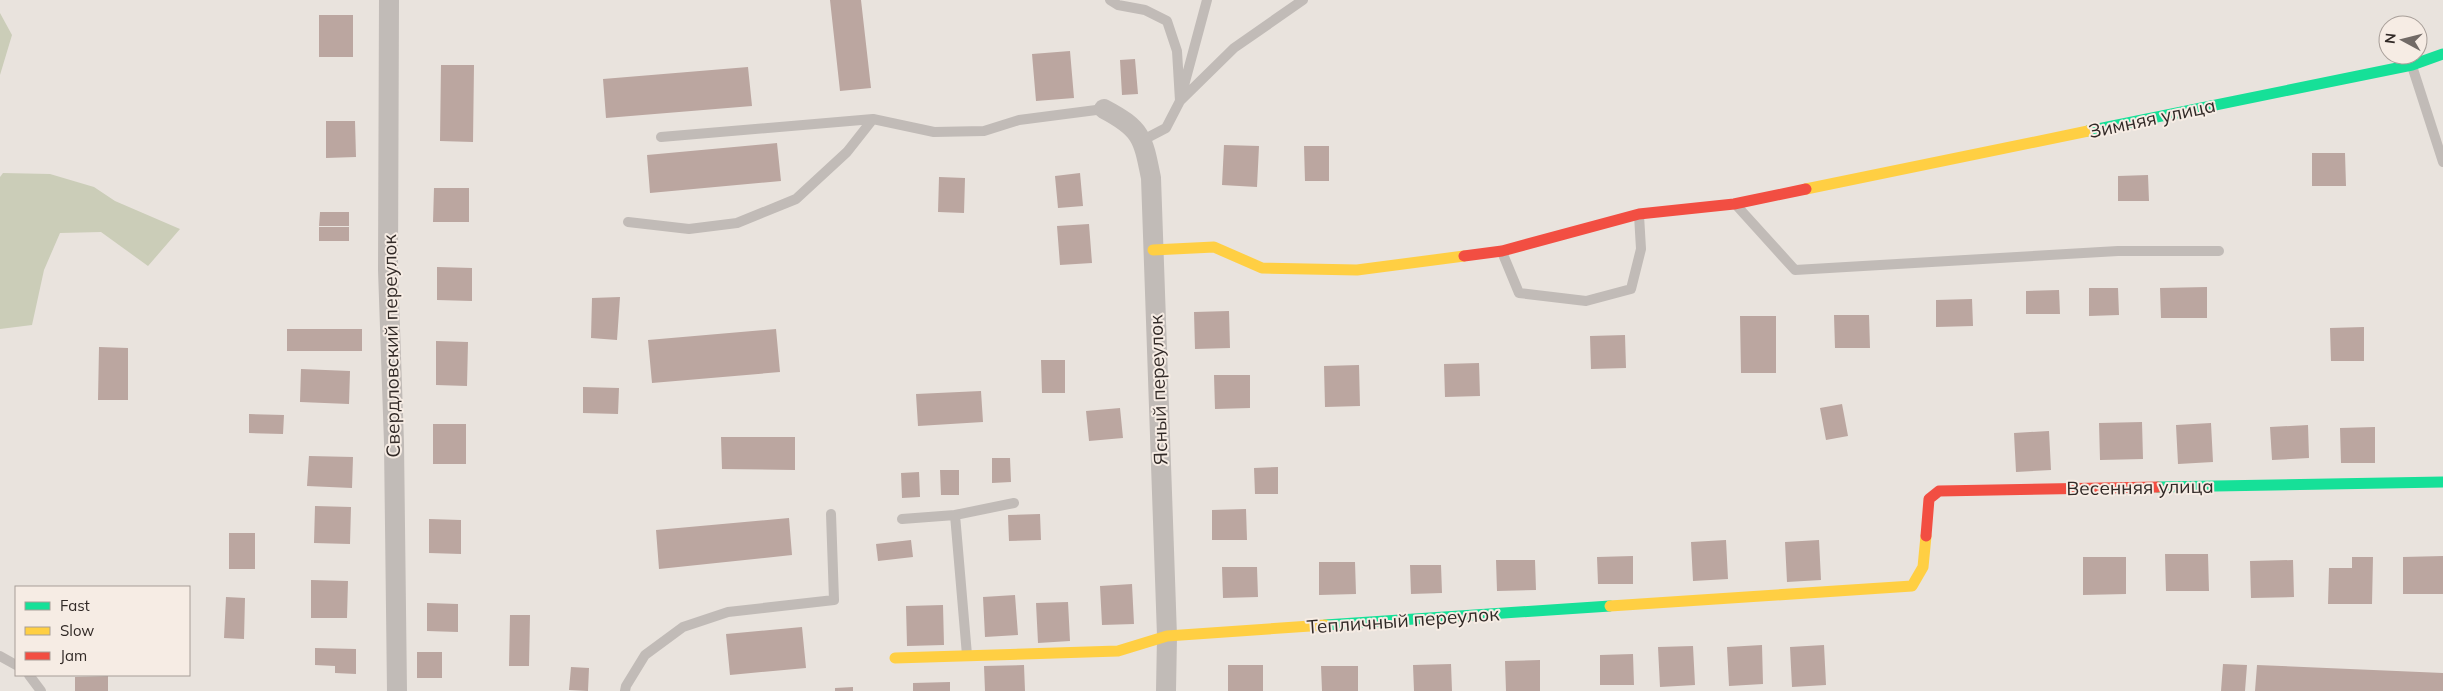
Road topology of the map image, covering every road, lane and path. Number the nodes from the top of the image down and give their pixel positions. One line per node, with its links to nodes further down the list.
1 (389, 0): 33 (street, Свердловский переулок)
2 (1110, 0): 8 (lane)
3 (1207, 0): 8 (lane)
4 (1303, 0): 8 (lane)
5 (2443, 54): 6 (street, Зимняя улица)
6 (2428, 59)
7 (2412, 65): 13 (lane); 14 (street, Зимняя улица)
8 (1180, 101): 12 (lane)
9 (1104, 110): 10 (lane); 12 (street, Ясный переулок)
10 (873, 119): 11 (lane); 16 (lane)
11 (662, 137)
12 (1143, 140): 17 (street, Ясный переулок)
13 (2443, 162)
14 (1734, 204): 15 (street, Зимняя улица); 19 (lane)
15 (1639, 214): 18 (street, Зимняя улица); 18 (lane)
16 (628, 222)
17 (1154, 250): 18 (street, Зимняя улица); 26 (street, Ясный переулок)
18 (1502, 251)
19 (2219, 251)
20 (2443, 482): 25 (street, Весенняя улица)
21 (1014, 503): 23 (lane)
22 (831, 514): 34 (lane)
23 (955, 515): 24 (lane); 28 (lane)
24 (902, 519)
25 (1912, 586): 26 (street, Тепличный переулок)
26 (1167, 636): 28 (street, Тепличный переулок); 35 (street, Ясный переулок)
27 (0, 656): 30 (lane)
28 (967, 656): 29 (street, Тепличный переулок)
29 (895, 658)
30 (15, 665)
31 (30, 676): 32 (lane)
32 (41, 691)
33 (397, 691)
34 (625, 691)
35 (1166, 691)

